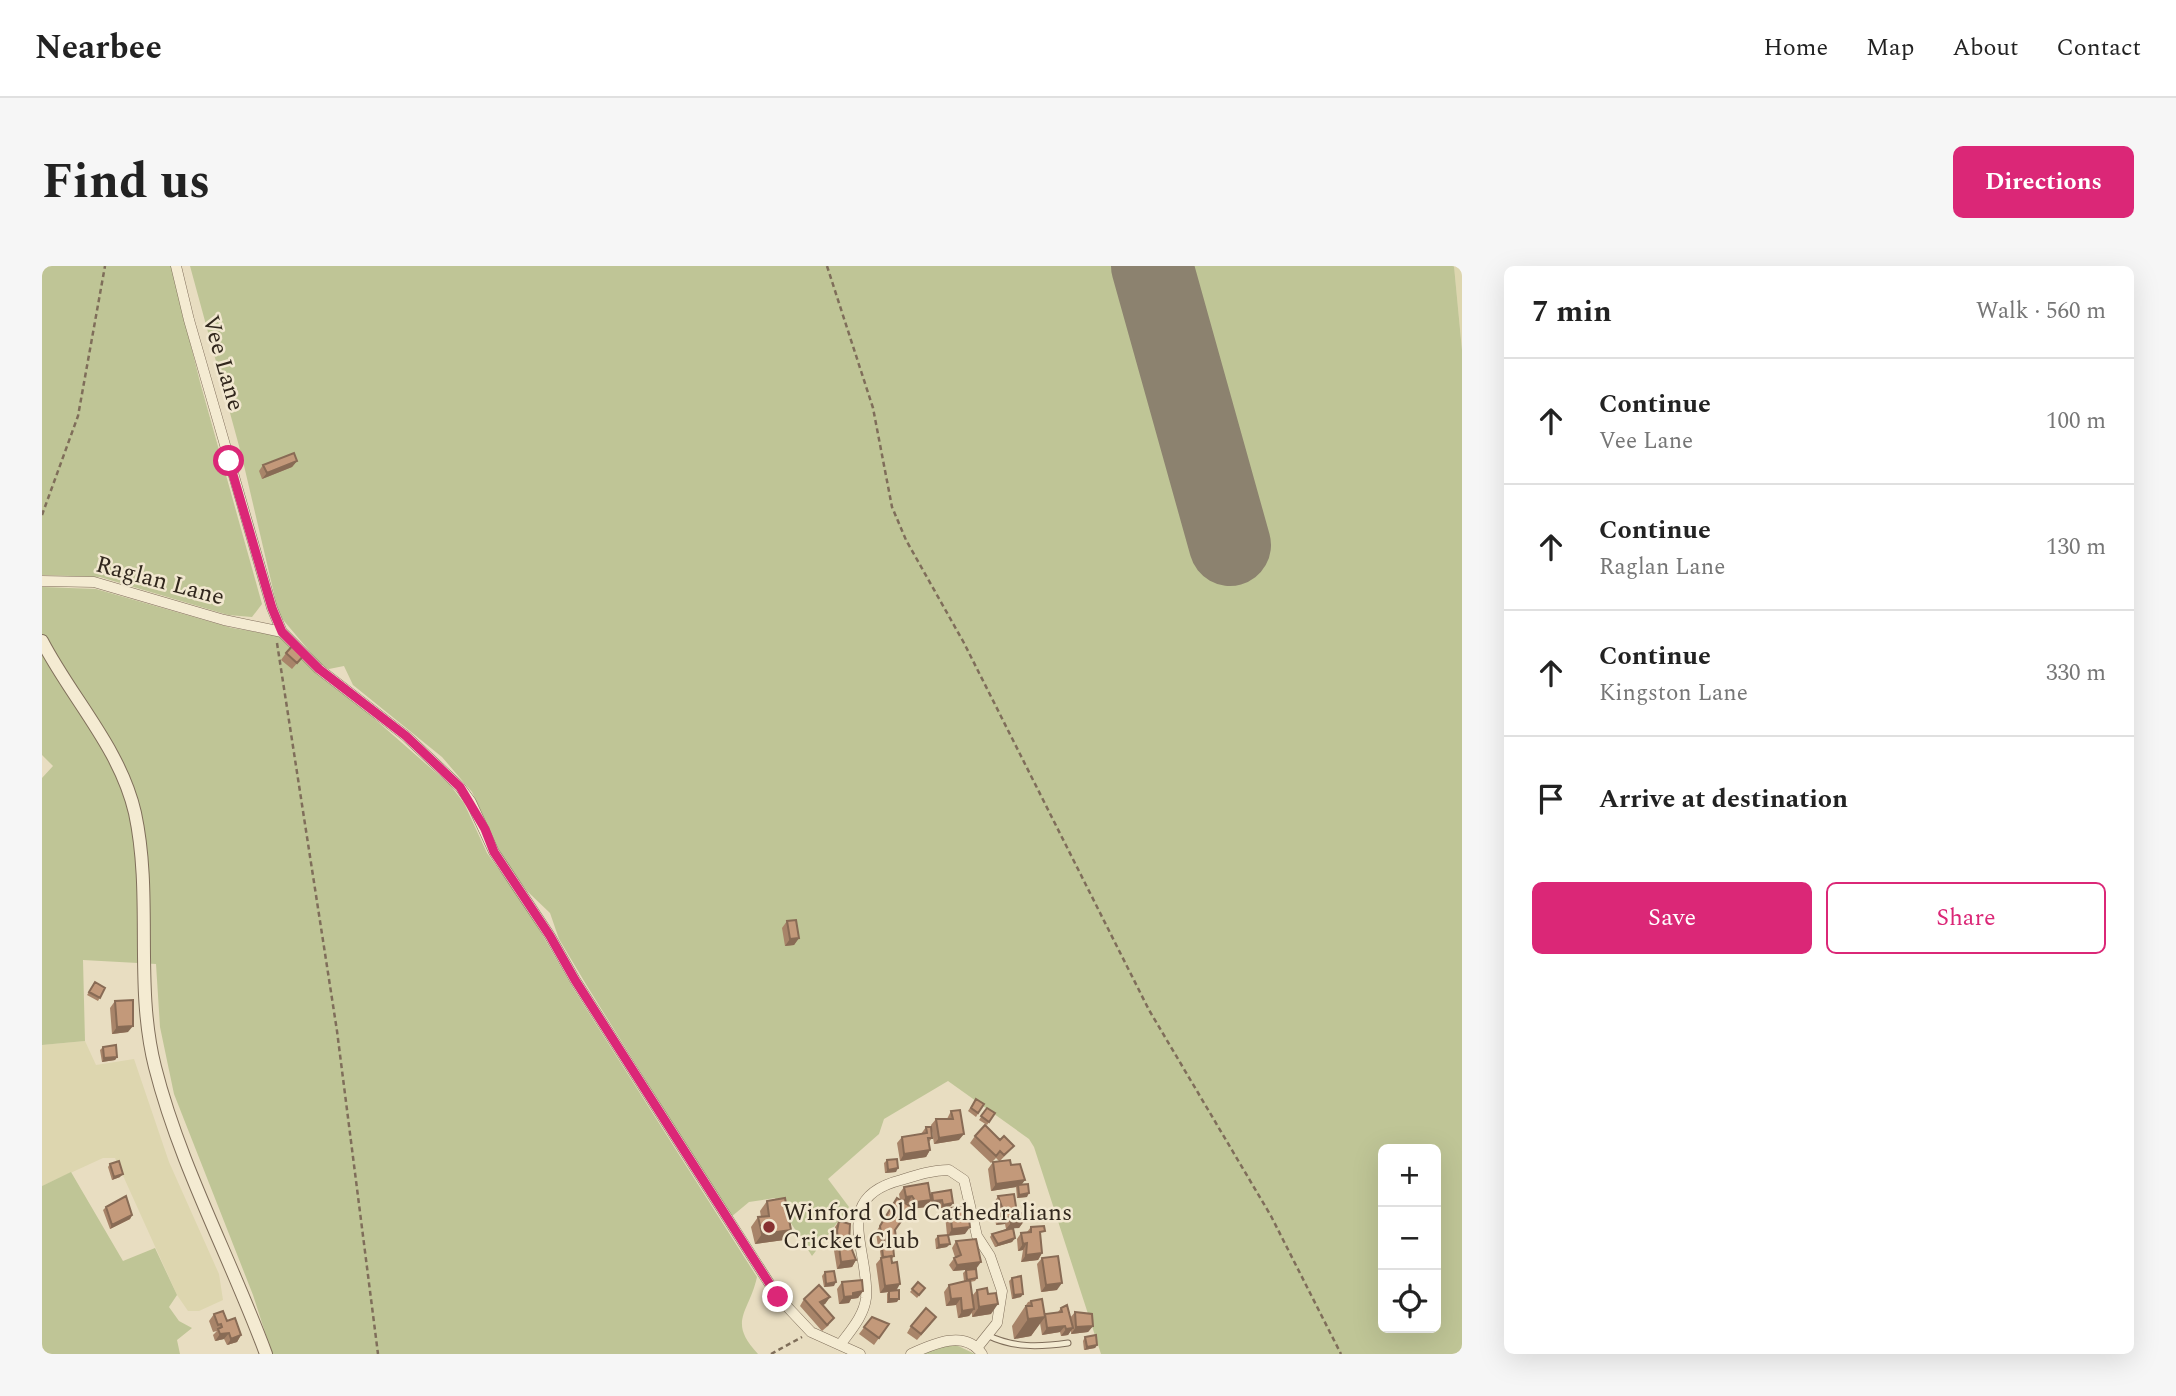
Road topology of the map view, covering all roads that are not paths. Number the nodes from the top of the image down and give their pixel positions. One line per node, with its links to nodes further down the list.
1 (176, 266): 3 (street, Vee Lane)
2 (42, 581): 4 (street, Raglan Lane)
3 (272, 608): 4 (street); 5 (street, Vee Lane)
4 (255, 624): 5 (street, Raglan Lane)
5 (278, 631): 9 (street, Raglan Lane)
6 (42, 641): 11 (street)
7 (987, 1335): 8 (lane); 9 (street); 10 (street)
8 (1068, 1343)
9 (840, 1345): 12 (street)
10 (980, 1351): 13 (street)
11 (266, 1354)
12 (860, 1354)
13 (911, 1354)

